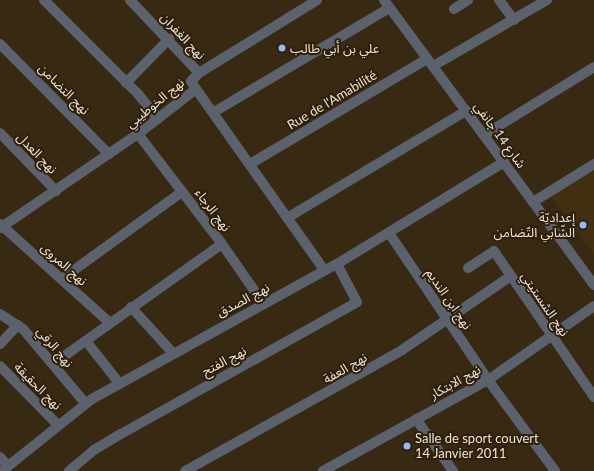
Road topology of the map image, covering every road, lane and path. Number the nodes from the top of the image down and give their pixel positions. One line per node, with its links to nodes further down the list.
1 (44, 0): 15 (street)
2 (130, 0): 10 (street, نهج الغفران)
3 (317, 0): 14 (street, نهج الخوطيبي)
4 (468, 0): 8 (street)
5 (499, 0): 9 (street)
6 (547, 0): 9 (street, Rue de l'Amabilité)
7 (386, 4): 12 (street, شارع 14 جانفي); 18 (street)
8 (454, 9)
9 (514, 20): 12 (street, Rue de l'Amabilité)
10 (169, 39): 14 (street, نهج الغفران); 15 (street)
11 (0, 44): 23 (street, نهج التضامن)
12 (430, 62): 17 (street, شارع 14 جانفي); 25 (street, Rue de l'Amabilité)
13 (594, 67): 22 (street)
14 (199, 73): 16 (street, نهج الخوطيبي)
15 (126, 83): 19 (street)
16 (196, 89): 18 (street); 19 (street, نهج الخوطيبي)
17 (466, 111): 22 (street, شارع 14 جانفي); 30 (street)
18 (214, 112): 25 (street)
19 (158, 119): 21 (street, نهج الخوطيبي)
20 (0, 133): 27 (street, نهج العدل)
21 (138, 134): 23 (street, نهج الخوطيبي); 28 (street, نهج الرجاء)
22 (484, 135): 24 (street, شارع 14 جانفي)
23 (109, 154): 27 (street, نهج الخوطيبي)
24 (504, 162): 29 (street, شارع 14 جانفي); 32 (street, نهج الصدق)
25 (250, 164): 30 (street)
26 (594, 164): 29 (street)
27 (56, 191): 31 (street, نهج الخوطيبي)
28 (182, 192): 33 (street, نهج الرجاء); 38 (street)
29 (533, 202): 39 (street, شارع 14 جانفي)
30 (287, 218): 36 (street)
31 (1, 227): 38 (street, نهج المروى)
32 (390, 233): 34 (street, نهج الصدق); 44 (street, نهج ابن النديم)
33 (222, 244): 40 (street, نهج الرجاء); 42 (street)
34 (337, 264): 36 (street, نهج الصدق); 61 (street, نهج الفتح)
35 (468, 268): 37 (street, نهج الشستيتي)
36 (324, 270): 40 (street, نهج الصدق)
37 (511, 276): 44 (street, نهج العفة); 47 (street, نهج الشستيتي)
38 (63, 278): 45 (street, نهج المروى)
39 (594, 285)
40 (263, 303): 50 (street, نهج الصدق)
41 (594, 306): 47 (street, نهج الابتكار)
42 (131, 307): 45 (street); 50 (street)
43 (0, 314): 46 (street, نهج الرقي)
44 (447, 319): 53 (street, نهج ابن النديم); 62 (street, نهج العفة)
45 (110, 323): 48 (street)
46 (18, 325): 49 (street); 51 (street, نهج الرقي)
47 (551, 337): 53 (street, نهج الابتكار); 55 (street, نهج الشستيتي)
48 (86, 341): 51 (street); 54 (street)
49 (0, 344)
50 (173, 353): 54 (street, نهج الصدق)
51 (53, 364): 56 (street, نهج الرقي)
52 (0, 366): 58 (street, نهج الحقيقة)
53 (488, 380): 57 (street, نهج الابتكار); 65 (street, نهج ابن النديم)
54 (119, 384): 56 (street, نهج الصدق)
55 (594, 397)
56 (85, 403): 58 (street, نهج الصدق)
57 (416, 419): 63 (street, نهج الابتكار); 64 (street)
58 (58, 425): 60 (street, نهج الصدق)
59 (0, 457): 60 (street)
60 (5, 469)
61 (69, 471)
62 (184, 471)
63 (323, 471)
64 (453, 471)
65 (555, 471)

